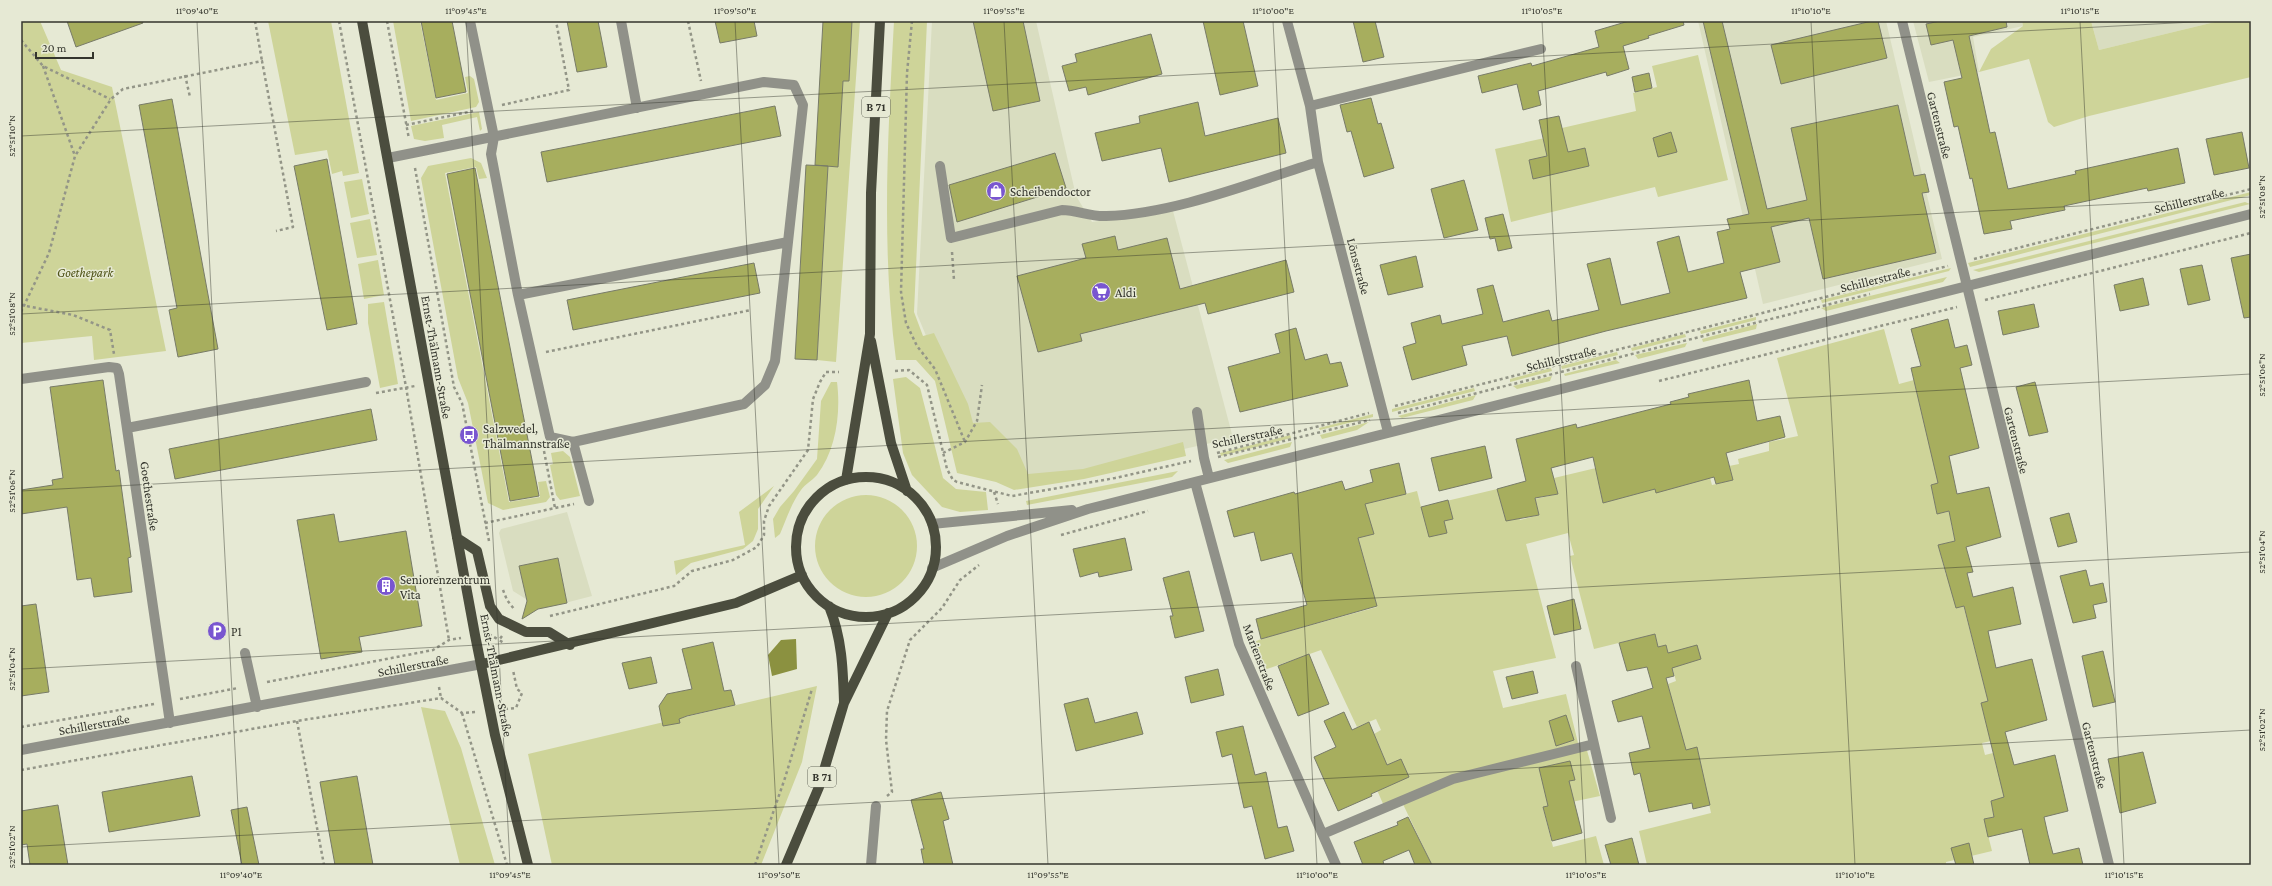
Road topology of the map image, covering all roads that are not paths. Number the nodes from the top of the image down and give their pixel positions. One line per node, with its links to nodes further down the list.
1 (362, 21): 11 (main road, Ernst-Thälmann-Straße)
2 (470, 21): 10 (street)
3 (621, 21): 9 (street)
4 (880, 21): 18 (main road, B 71)
5 (1287, 21): 8 (street, Lönsstraße)
6 (1902, 21): 16 (street, Gartenstraße)
7 (1541, 49): 8 (street)
8 (1310, 106): 12 (street, Lönsstraße)
9 (637, 108): 10 (street); 15 (street)
10 (494, 137): 11 (street); 17 (street)
11 (388, 158): 32 (main road, Ernst-Thälmann-Straße)
12 (1318, 162): 13 (street); 23 (street, Lönsstraße)
13 (940, 166)
14 (2251, 214): 16 (street)
15 (788, 242): 17 (street); 24 (street)
16 (1966, 286): 23 (street); 53 (street, Gartenstraße)
17 (518, 295): 24 (street)
18 (870, 334): 26 (main road, B 71); 28 (main road, B 71)
19 (21, 379): 22 (street, Goethestraße)
20 (366, 382): 22 (street)
21 (1197, 412): 25 (street)
22 (127, 428): 43 (street, Goethestraße)
23 (1388, 432): 25 (street)
24 (573, 442): 29 (street)
25 (1209, 478): 27 (street)
26 (846, 480): 28 (main road, B 71); 34 (main road, B 71)
27 (1195, 482): 30 (street); 48 (street, Marienstraße)
28 (907, 491): 31 (main road, B 71)
29 (589, 500)
30 (1088, 509): 31 (street); 33 (street)
31 (932, 524): 33 (main road, B 71)
32 (457, 538): 37 (main road); 39 (main road, Ernst-Thälmann-Straße)
33 (932, 568): 36 (main road, B 71)
34 (802, 575): 35 (main road, B 71); 37 (main road, Schillerstraße)
35 (829, 606): 36 (main road, B 71); 41 (main road, B 71)
36 (888, 613): 41 (main road, B 71)
37 (570, 644): 39 (main road, Schillerstraße)
38 (246, 653): 42 (street)
39 (482, 664): 42 (street, Schillerstraße); 49 (main road, Ernst-Thälmann-Straße)
40 (1576, 666): 44 (street)
41 (844, 703): 50 (main road, B 71)
42 (257, 707): 43 (street, Schillerstraße)
43 (170, 723): 45 (street, Schillerstraße)
44 (1594, 744): 47 (street); 48 (street)
45 (21, 750)
46 (876, 806): 51 (street)
47 (1611, 818)
48 (1323, 834): 52 (street, Marienstraße)
49 (528, 865)
50 (786, 865)
51 (871, 865)
52 (1336, 865)
53 (2109, 865)

